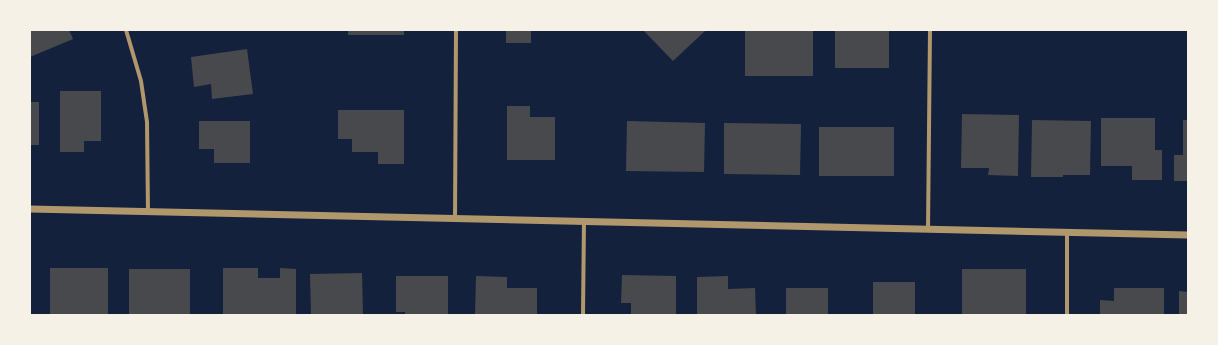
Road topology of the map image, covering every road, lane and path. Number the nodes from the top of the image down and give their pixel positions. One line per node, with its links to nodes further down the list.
1 (126, 30): 5 (street)
2 (456, 30): 6 (street)
3 (930, 30): 8 (street)
4 (30, 209): 5 (street)
5 (148, 213): 6 (street)
6 (455, 220): 7 (street)
7 (584, 220): 8 (street); 11 (street)
8 (928, 230): 9 (street)
9 (1067, 232): 10 (street); 12 (street)
10 (1188, 235)
11 (583, 315)
12 (1067, 315)

